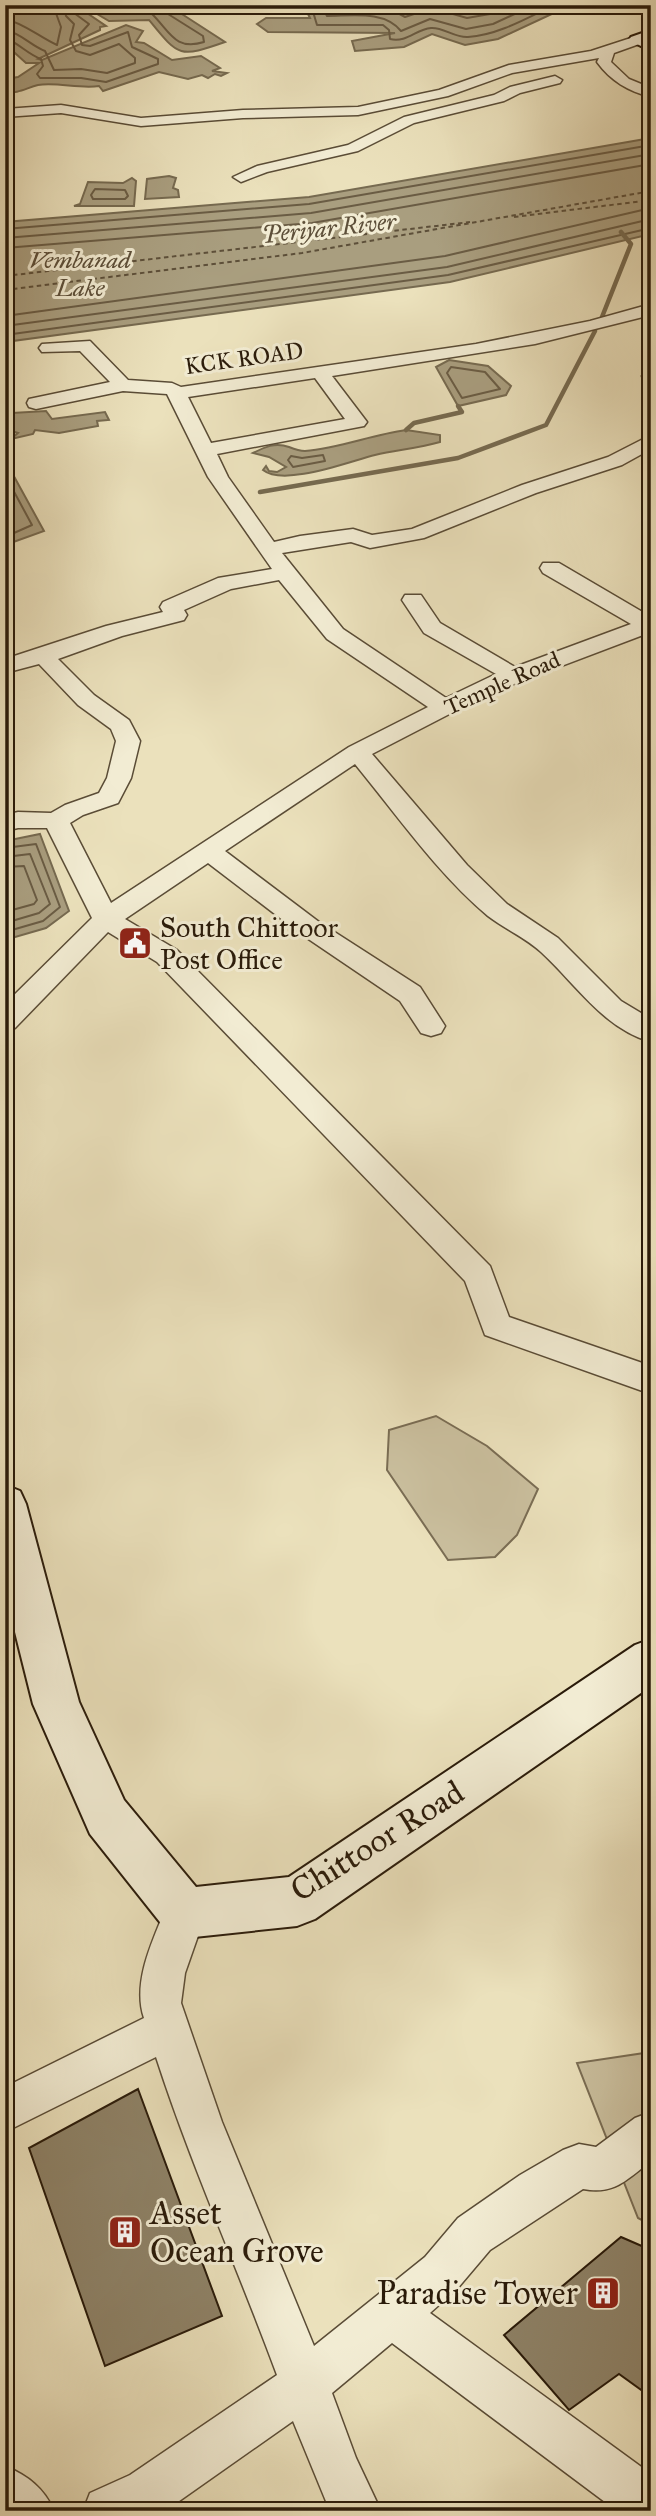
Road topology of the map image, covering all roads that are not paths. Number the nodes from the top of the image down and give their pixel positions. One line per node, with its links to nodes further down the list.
1 (646, 40): 2 (street)
2 (608, 50): 4 (street); 5 (street)
3 (566, 78): 7 (street)
4 (651, 93)
5 (358, 111): 6 (street); 7 (street)
6 (5, 113)
7 (390, 128): 8 (street)
8 (241, 177)
9 (646, 311): 11 (street, KCK ROAD)
10 (48, 348): 12 (street)
11 (320, 372): 13 (street, KCK ROAD); 16 (street)
12 (123, 385): 13 (street); 14 (street)
13 (177, 393): 16 (street, KCK ROAD)
14 (36, 403)
15 (650, 443): 17 (street)
16 (207, 450): 17 (street, KCK ROAD)
17 (269, 550): 19 (street, KCK ROAD)
18 (551, 568): 21 (street)
19 (285, 573): 22 (street); 25 (street, KCK ROAD)
20 (413, 600): 24 (street)
21 (650, 626): 24 (street, Temple Road)
22 (44, 656): 23 (street); 27 (street)
23 (5, 666)
24 (515, 676): 25 (street, Temple Road)
25 (446, 708): 26 (street, Temple Road)
26 (357, 752): 29 (street, Temple Road); 33 (street)
27 (56, 821): 28 (street); 30 (street)
28 (5, 823)
29 (208, 851): 30 (street, Temple Road); 32 (street)
30 (106, 919): 31 (street, Temple Road); 34 (street)
31 (5, 1021)
32 (431, 1026)
33 (651, 1032)
34 (651, 1380)
35 (5, 1504): 36 (main road)
36 (18, 1609): 38 (main road)
37 (651, 1660): 38 (main road, Chittoor Road)
38 (185, 1913): 39 (street)
39 (169, 2028): 40 (street); 43 (street)
40 (5, 2110)
41 (651, 2134): 42 (street)
42 (392, 2314): 43 (street); 45 (street)
43 (304, 2385): 47 (street); 48 (street)
44 (5, 2491): 46 (street)
45 (651, 2505)
46 (29, 2511)
47 (108, 2511)
48 (356, 2511)

